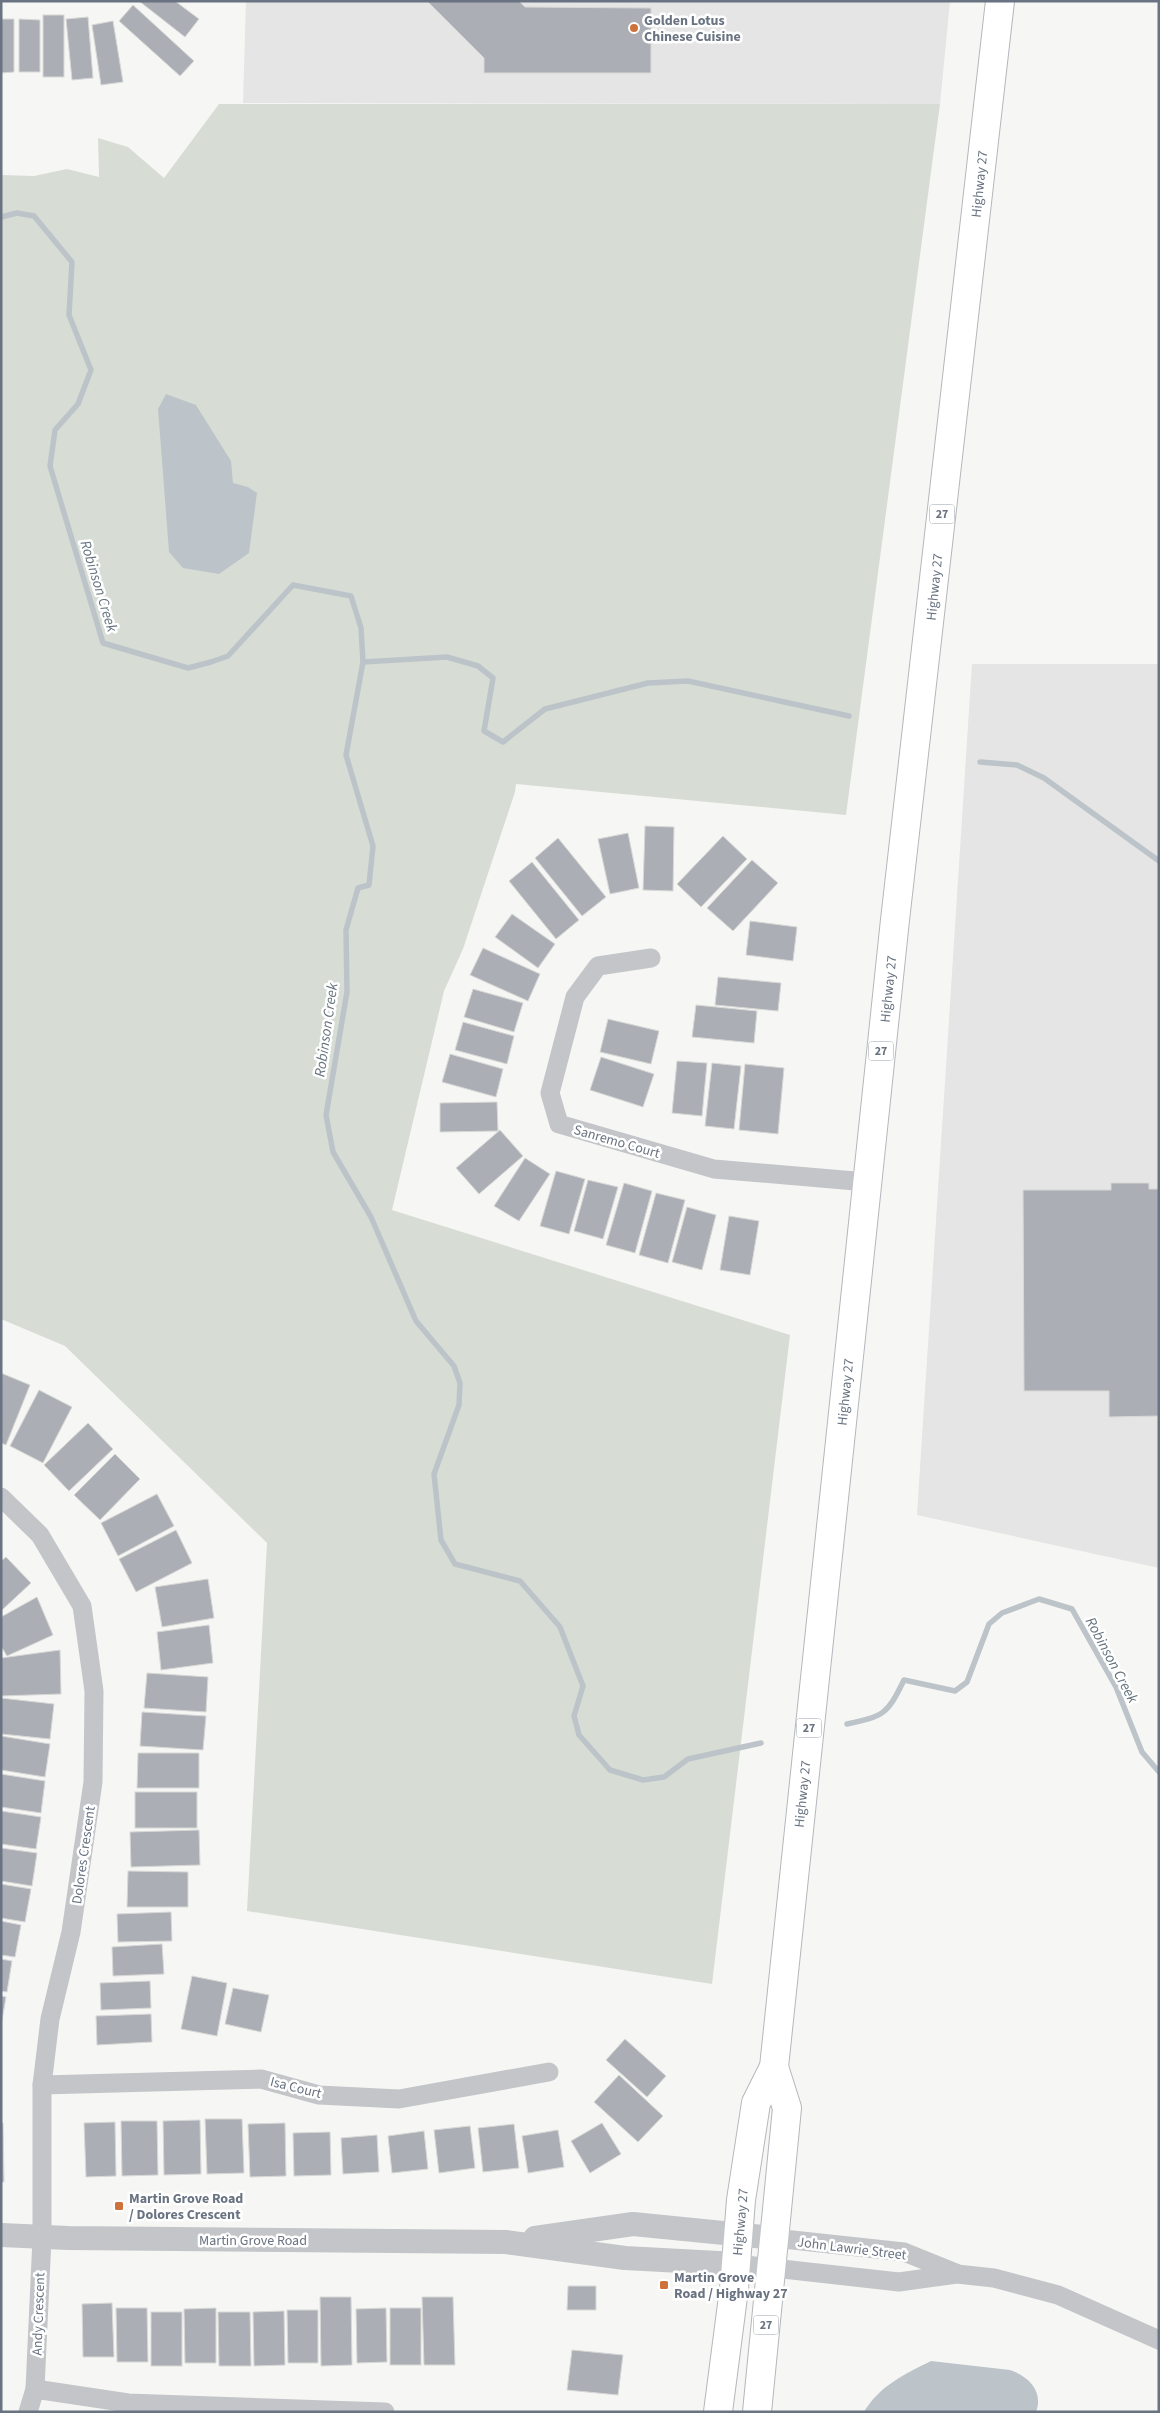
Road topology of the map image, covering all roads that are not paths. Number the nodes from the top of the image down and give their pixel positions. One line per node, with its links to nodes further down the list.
1 (1000, 1): 3 (main road, Highway 27 / 27)
2 (651, 958): 3 (street, Sanremo Court)
3 (867, 1182): 5 (main road, Highway 27 / 27)
4 (1, 1497): 7 (street, Dolores Crescent)
5 (774, 2067): 8 (main road, Highway 27 / 27); 11 (main road, Highway 27 / 27)
6 (549, 2072): 7 (street, Isa Court)
7 (42, 2085): 10 (street, Dolores Crescent)
8 (739, 2233): 11 (street, Martin Grove Road); 12 (street, Martin Grove Road); 13 (main road, Highway 27 / 27)
9 (1, 2235): 10 (street, Martin Grove Road)
10 (42, 2238): 12 (street, Martin Grove Road); 17 (street, Andy Crescent)
11 (774, 2238): 14 (main road, Highway 27 / 27); 15 (street, John Lawrie Street)
12 (506, 2242): 13 (street, Martin Grove Road)
13 (737, 2264): 14 (street, John Lawrie Street); 21 (main road, Highway 27 / 27)
14 (773, 2268): 15 (street, John Lawrie Street); 22 (main road, Highway 27 / 27)
15 (957, 2274): 16 (street, John Lawrie Street)
16 (1159, 2340)
17 (35, 2389): 18 (street); 19 (street, Andy Crescent)
18 (253, 2410): 20 (street)
19 (28, 2412)
20 (385, 2412)
21 (718, 2412)
22 (757, 2412)

